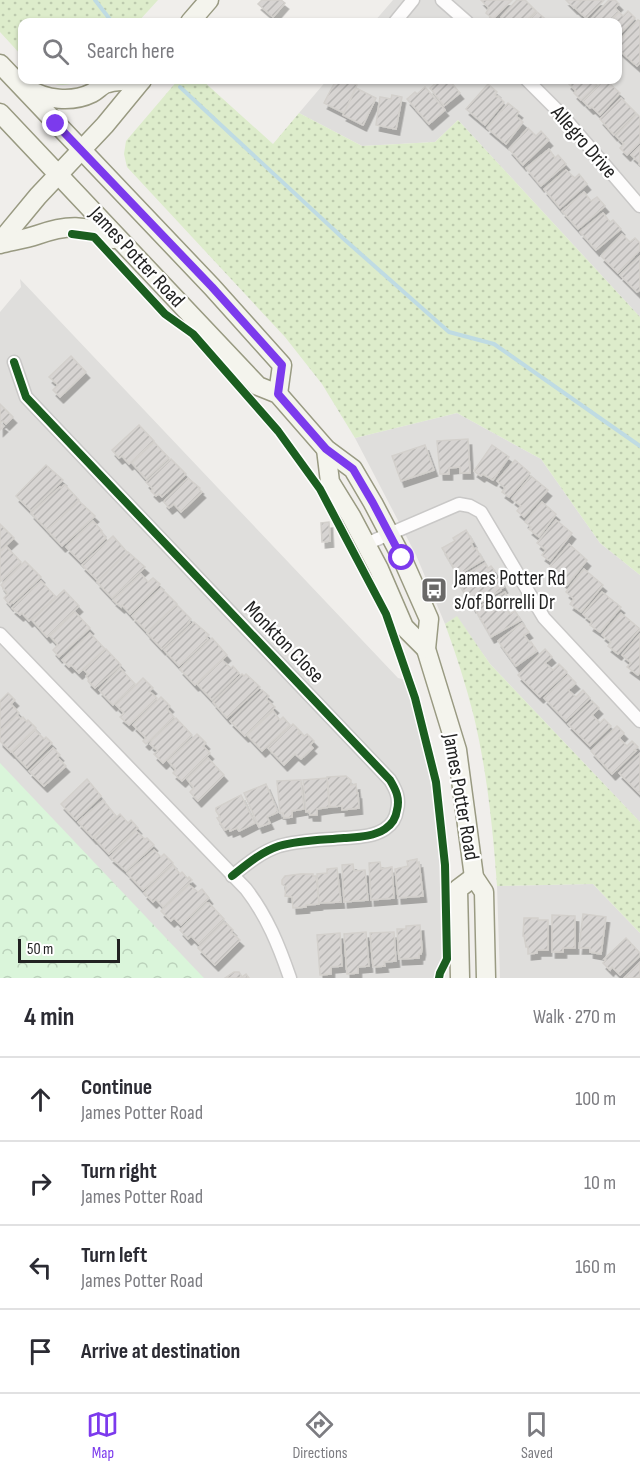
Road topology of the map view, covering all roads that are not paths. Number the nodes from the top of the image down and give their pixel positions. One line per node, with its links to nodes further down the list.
1 (209, 0): 4 (main road)
2 (413, 0): 5 (street)
3 (442, 0): 6 (street)
4 (193, 18)
5 (398, 18)
6 (462, 18)
7 (5, 70): 8 (main road); 10 (main road, James Potter Road)
8 (18, 79)
9 (18, 84): 16 (main road, James Potter Road)
10 (18, 84)
11 (25, 84): 12 (main road)
12 (105, 84)
13 (139, 84): 16 (main road)
14 (531, 84): 18 (street, Allegro Drive)
15 (0, 113): 17 (main road, James Potter Road)
16 (81, 150): 17 (main road); 22 (main road, James Potter Road)
17 (58, 174): 19 (main road); 20 (main road, James Potter Road)
18 (640, 206)
19 (0, 243): 20 (main road)
20 (136, 255): 22 (main road, James Potter Road)
21 (14, 362): 29 (street, Monkton Close)
22 (278, 394): 23 (main road, James Potter Road)
23 (326, 449): 24 (main road, James Potter Road); 25 (main road, James Potter Road)
24 (389, 534): 25 (street); 27 (main road, James Potter Road); 28 (street)
25 (366, 544): 27 (main road, James Potter Road)
26 (2, 641): 29 (street)
27 (426, 649): 30 (main road, James Potter Road)
28 (640, 721)
29 (232, 876): 31 (street)
30 (474, 877): 32 (main road, James Potter Road); 33 (main road, James Potter Road)
31 (290, 978)
32 (460, 978)
33 (486, 978)

